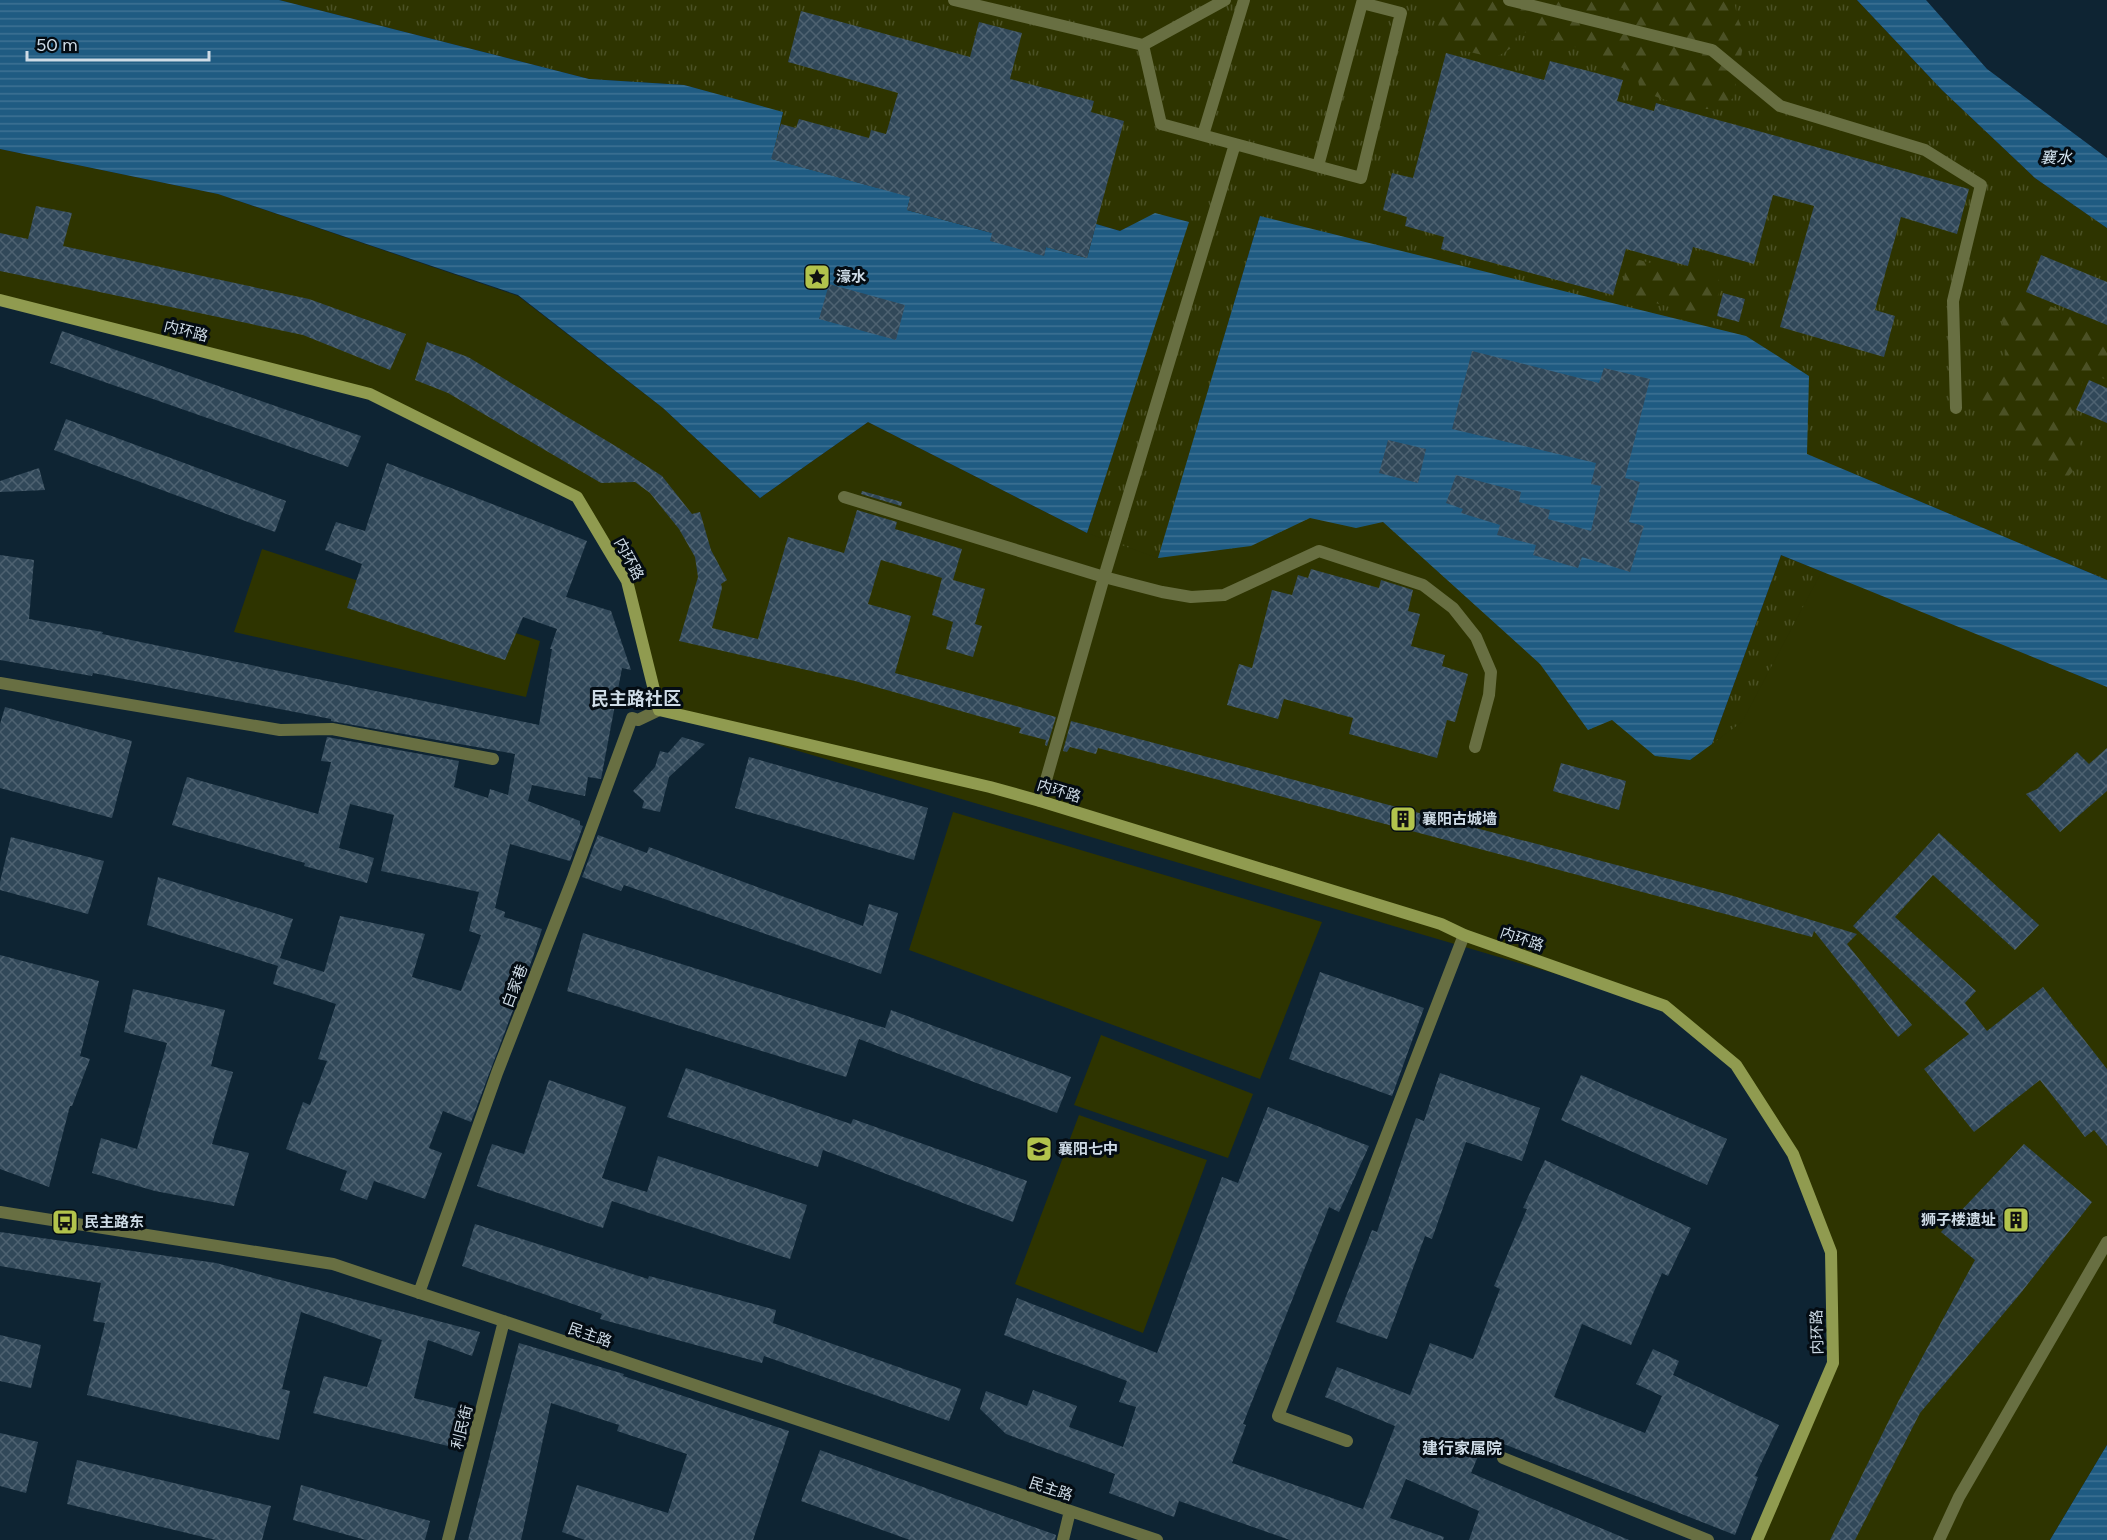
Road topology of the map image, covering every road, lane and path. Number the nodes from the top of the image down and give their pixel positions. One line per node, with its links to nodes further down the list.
1 (954, 0): 6 (street)
2 (1225, 0): 6 (street)
3 (1244, 0): 7 (street)
4 (1509, 0): 11 (street)
5 (1363, 2): 9 (street); 9 (street)
6 (1143, 45): 7 (street)
7 (1203, 135): 8 (street)
8 (1236, 144): 9 (street); 13 (street)
9 (1318, 166)
10 (0, 300): 15 (street, 内环路)
11 (1956, 408)
12 (844, 497): 13 (street)
13 (1104, 576): 16 (street); 18 (street)
14 (0, 683): 17 (street)
15 (659, 710): 18 (street, 内环路); 22 (street, 白家巷)
16 (1475, 747)
17 (493, 759)
18 (1040, 801): 19 (street, 内环路)
19 (1464, 935): 24 (street); 31 (street, 内环路)
20 (0, 1212): 22 (street, 民主路)
21 (2107, 1242): 32 (street)
22 (419, 1293): 23 (street, 民主路)
23 (504, 1321): 26 (street, 民主路); 27 (street, 利民街)
24 (1347, 1441)
25 (1503, 1458): 30 (street)
26 (1070, 1511): 28 (street); 29 (street, 民主路)
27 (448, 1540)
28 (1063, 1540)
29 (1157, 1540)
30 (1708, 1540)
31 (1756, 1540)
32 (1939, 1540)

